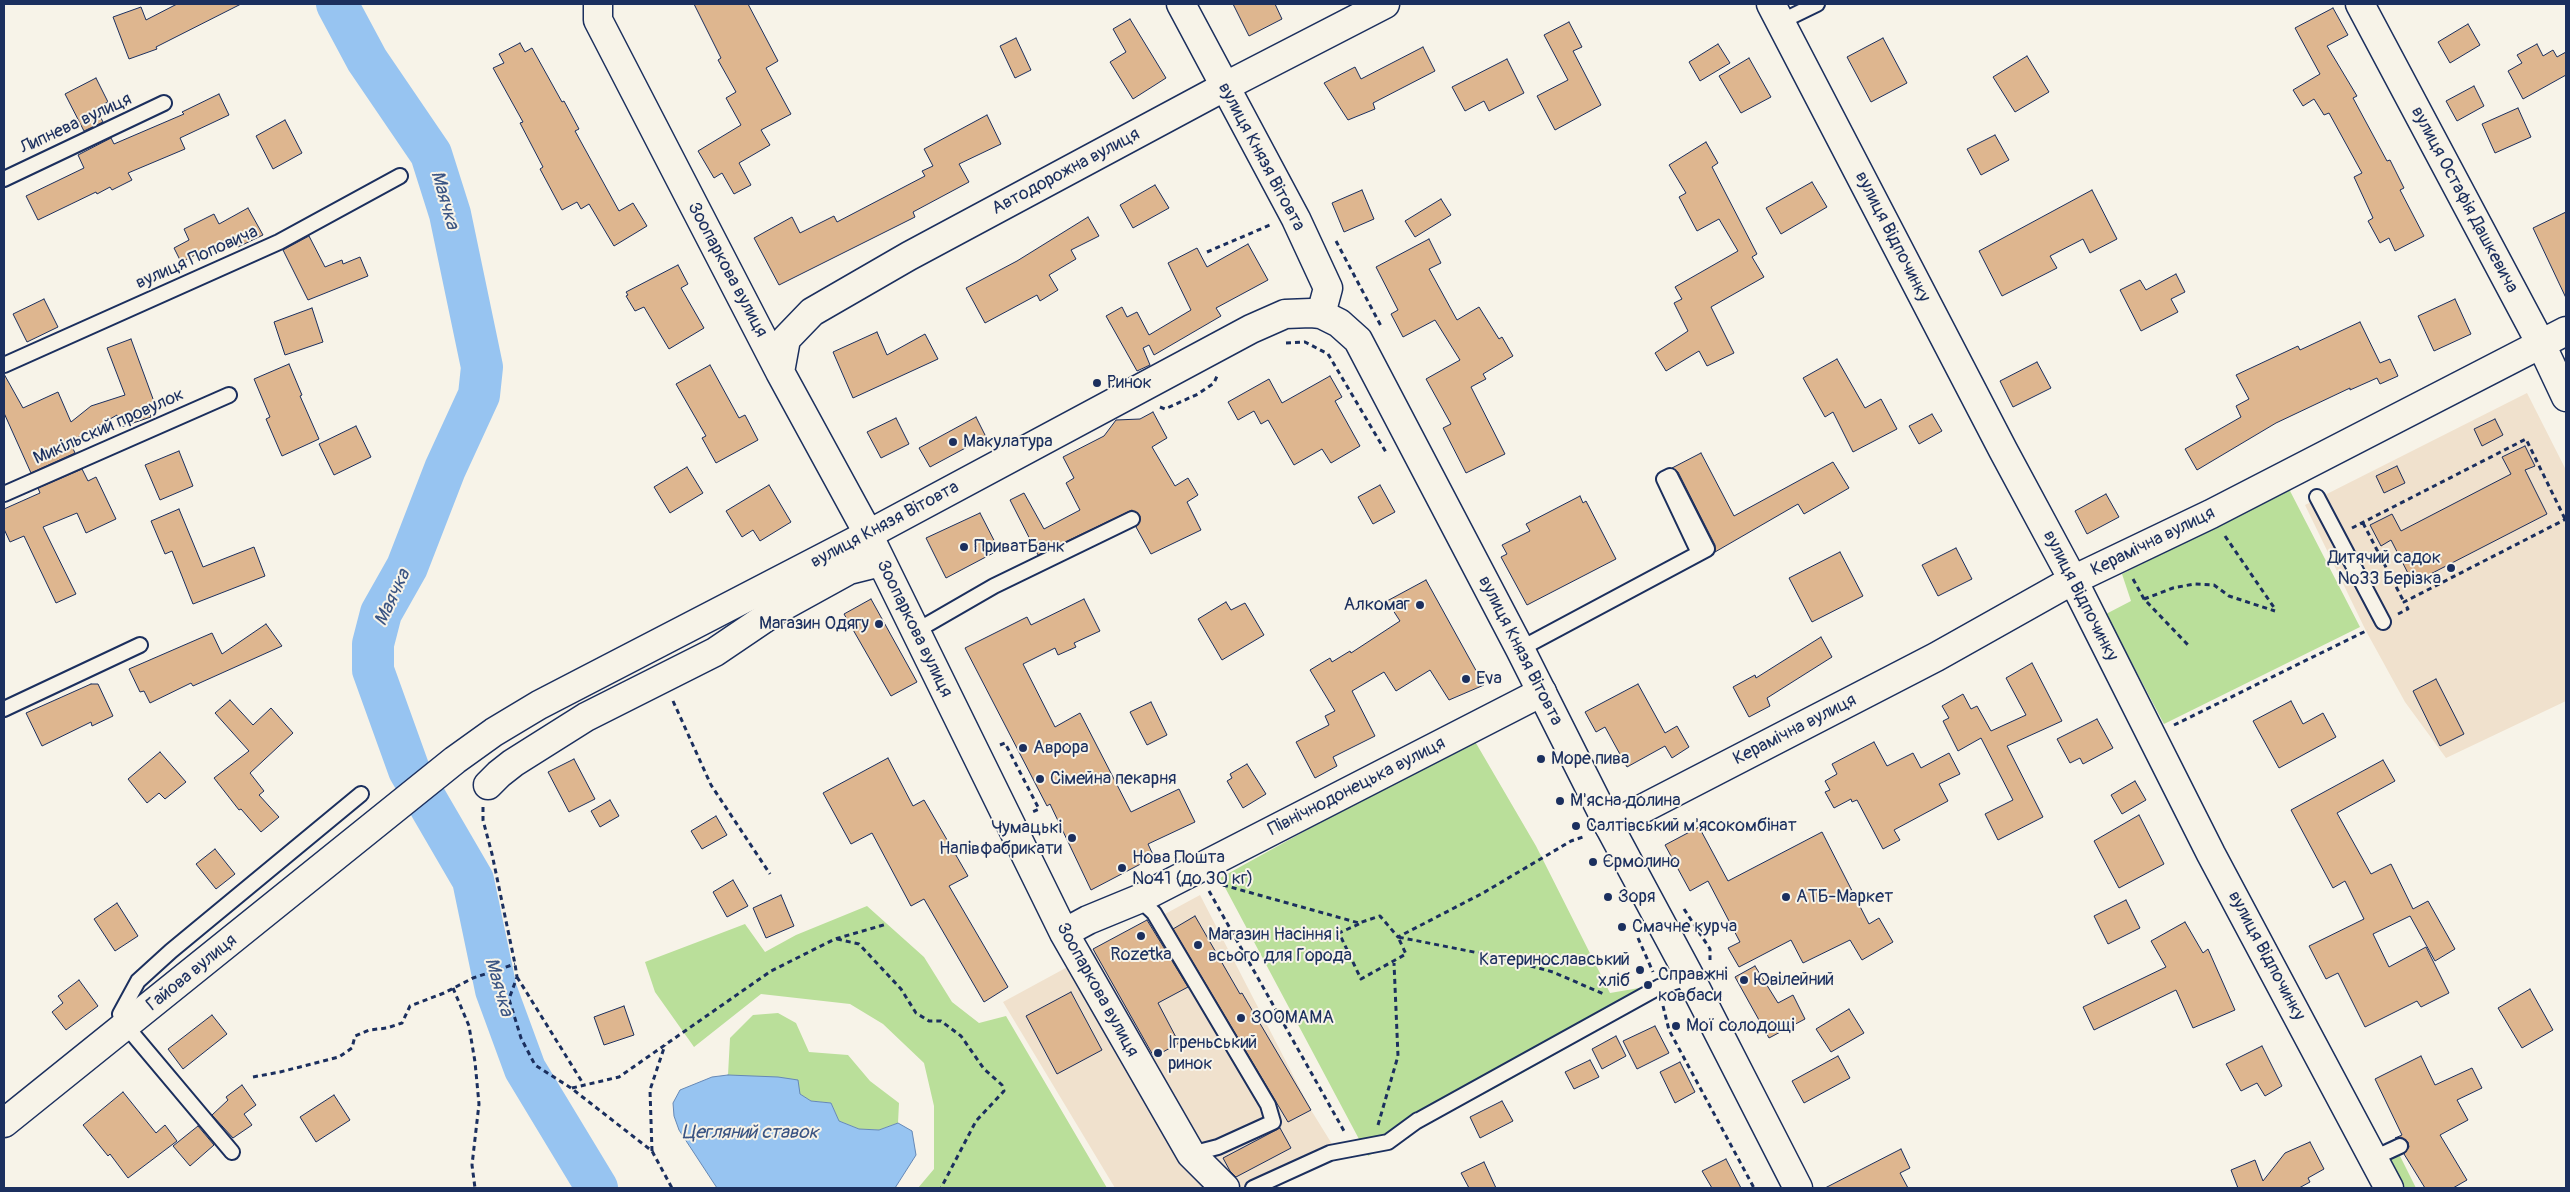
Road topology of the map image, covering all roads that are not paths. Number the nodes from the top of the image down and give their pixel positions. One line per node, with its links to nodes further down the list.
1 (598, 4): 15 (street, Зоопаркова вулиця)
2 (1180, 4): 7 (street, вулиця Князя Вітовта)
3 (1385, 4): 7 (street, Автодорожна вулиця)
4 (1817, 4): 6 (lane)
5 (2360, 4): 13 (street, вулиця Остафія Дашкевича)
6 (1775, 13): 24 (street, вулиця Відпочинку)
7 (1224, 87): 11 (street, вулиця Князя Вітовта); 15 (street, Автодорожна вулиця)
8 (164, 103): 10 (lane, Липнева вулиця)
9 (400, 176): 14 (lane, вулиця Поповича)
10 (4, 179)
11 (1321, 314): 21 (street, вулиця Князя Вітовта); 28 (street, вулиця Князя Вітовта)
12 (2566, 331): 13 (street, Керамічна вулиця)
13 (2541, 344): 17 (street, вулиця Остафія Дашкевича); 24 (street, Керамічна вулиця)
14 (4, 365)
15 (780, 372): 21 (street, Зоопаркова вулиця)
16 (229, 395): 18 (lane, Микільский провулок)
17 (2566, 397)
18 (4, 494)
19 (2318, 497): 25 (lane)
20 (1132, 519): 26 (lane)
21 (868, 535): 23 (street, Зоопаркова вулиця); 33 (street, вулиця Князя Вітовта)
22 (1699, 553): 22 (lane); 28 (lane)
23 (881, 562): 26 (street, Зоопаркова вулиця); 31 (street)
24 (2073, 580): 34 (street, Керамічна вулиця); 43 (street, вулиця Відпочинку)
25 (2383, 622)
26 (916, 631): 36 (street, Зоопаркова вулиця)
27 (140, 646): 30 (lane)
28 (1520, 649): 29 (street, вулиця Князя Вітовта)
29 (1542, 692): 34 (street, вулиця Князя Вітовта); 35 (street, Північнодонецька вулиця)
30 (4, 708)
31 (488, 785)
32 (361, 794): 38 (lane)
33 (379, 822): 38 (street, Гайова вулиця)
34 (1600, 830): 37 (street, вулиця Князя Вітовта)
35 (1139, 899): 36 (street, Північнодонецька вулиця); 42 (lane)
36 (1064, 933): 42 (street, Зоопаркова вулиця)
37 (1701, 971): 45 (lane); 46 (street, вулиця Князя Вітовта)
38 (126, 1026): 39 (street, Гайова вулиця); 41 (lane)
39 (4, 1124)
40 (2400, 1146): 43 (lane)
41 (232, 1152)
42 (1191, 1154): 44 (street, Зоопаркова вулиця)
43 (2374, 1158): 47 (street, вулиця Відпочинку)
44 (1224, 1188)
45 (1253, 1188)
46 (1798, 1188)
47 (2389, 1188)

